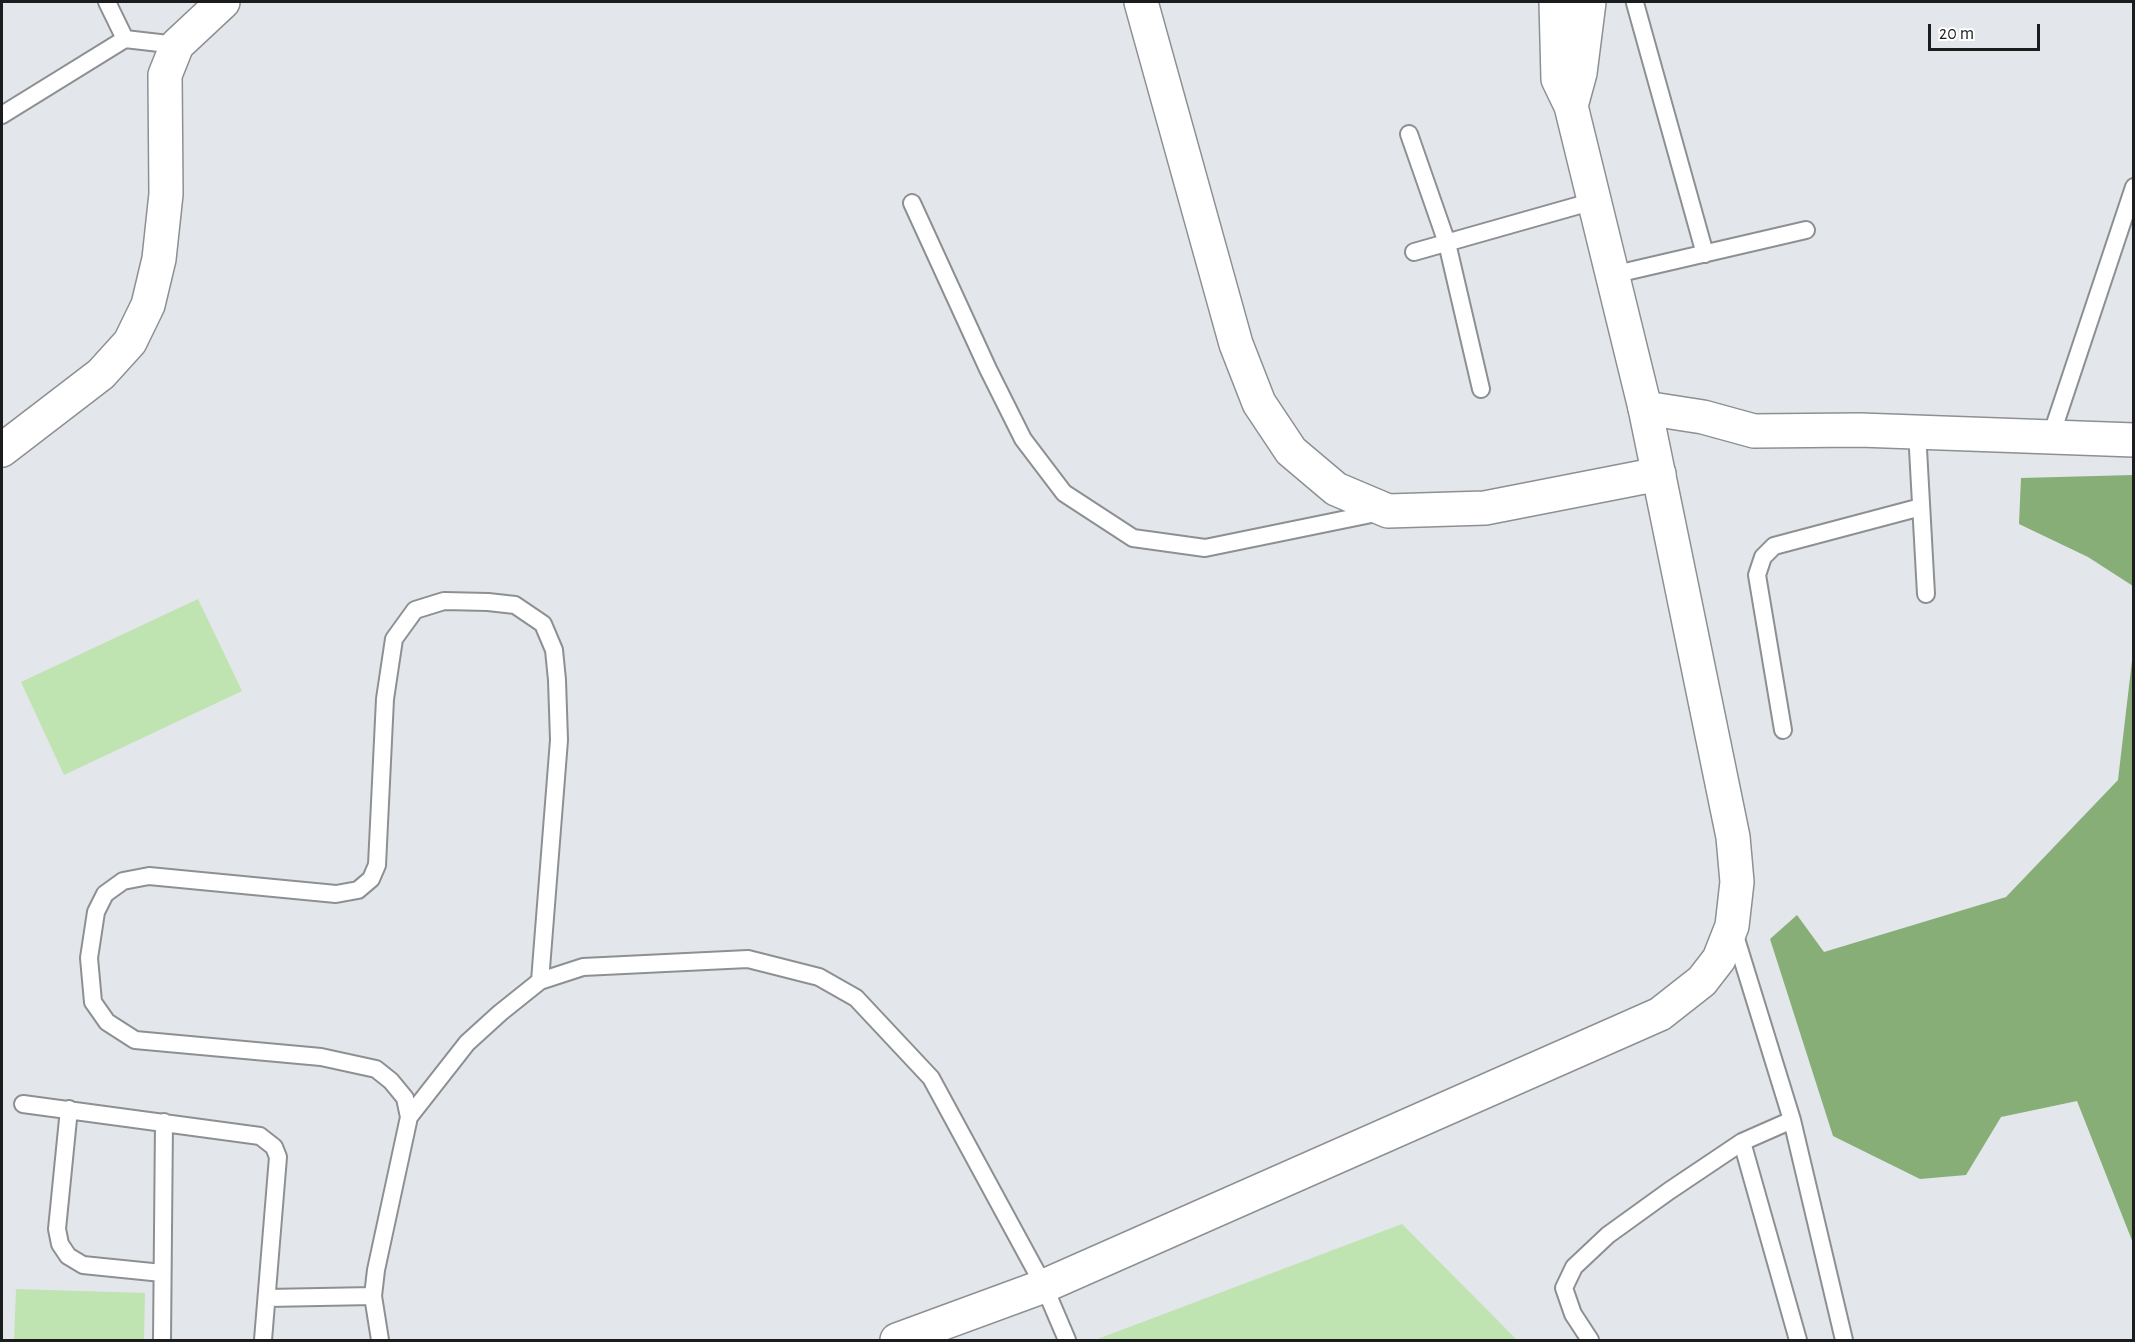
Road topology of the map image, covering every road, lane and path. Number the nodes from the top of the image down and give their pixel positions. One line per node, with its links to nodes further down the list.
1 (107, 2): 7 (lane)
2 (223, 2): 8 (street)
3 (1141, 2): 28 (street)
4 (1556, 2): 9 (street)
5 (1589, 2): 9 (street)
6 (1635, 3): 18 (lane)
7 (125, 39): 8 (lane); 10 (lane)
8 (177, 45): 25 (street)
9 (1571, 106): 13 (street)
10 (2, 115)
11 (1408, 134): 16 (lane)
12 (2133, 187): 23 (lane)
13 (1594, 201): 16 (lane); 19 (street)
14 (912, 203): 28 (lane)
15 (1806, 230): 18 (lane)
16 (1447, 243): 17 (lane); 20 (lane)
17 (1414, 252)
18 (1705, 254): 19 (lane)
19 (1612, 275): 21 (street)
20 (1481, 389)
21 (1645, 408): 22 (street); 26 (street)
22 (1917, 432): 23 (street); 27 (lane)
23 (2051, 436): 24 (street)
24 (2133, 440)
25 (2, 450)
26 (1659, 474): 28 (street); 31 (street)
27 (1921, 507): 29 (lane); 30 (lane)
28 (1388, 511)
29 (1926, 594)
30 (1783, 730)
31 (1732, 926): 36 (lane); 40 (street)
32 (540, 981): 35 (lane); 35 (lane); 40 (lane)
33 (24, 1104): 34 (lane)
34 (69, 1109): 37 (lane); 39 (lane)
35 (409, 1117): 41 (lane)
36 (1792, 1120): 38 (lane); 50 (lane)
37 (164, 1122): 39 (lane); 42 (lane)
38 (1742, 1142): 48 (lane); 49 (lane)
39 (162, 1273): 43 (lane)
40 (1044, 1286): 46 (street); 47 (lane)
41 (373, 1296): 42 (lane); 45 (lane)
42 (267, 1298): 44 (lane)
43 (162, 1341)
44 (263, 1341)
45 (380, 1341)
46 (897, 1341)
47 (1067, 1341)
48 (1590, 1341)
49 (1798, 1341)
50 (1844, 1341)

